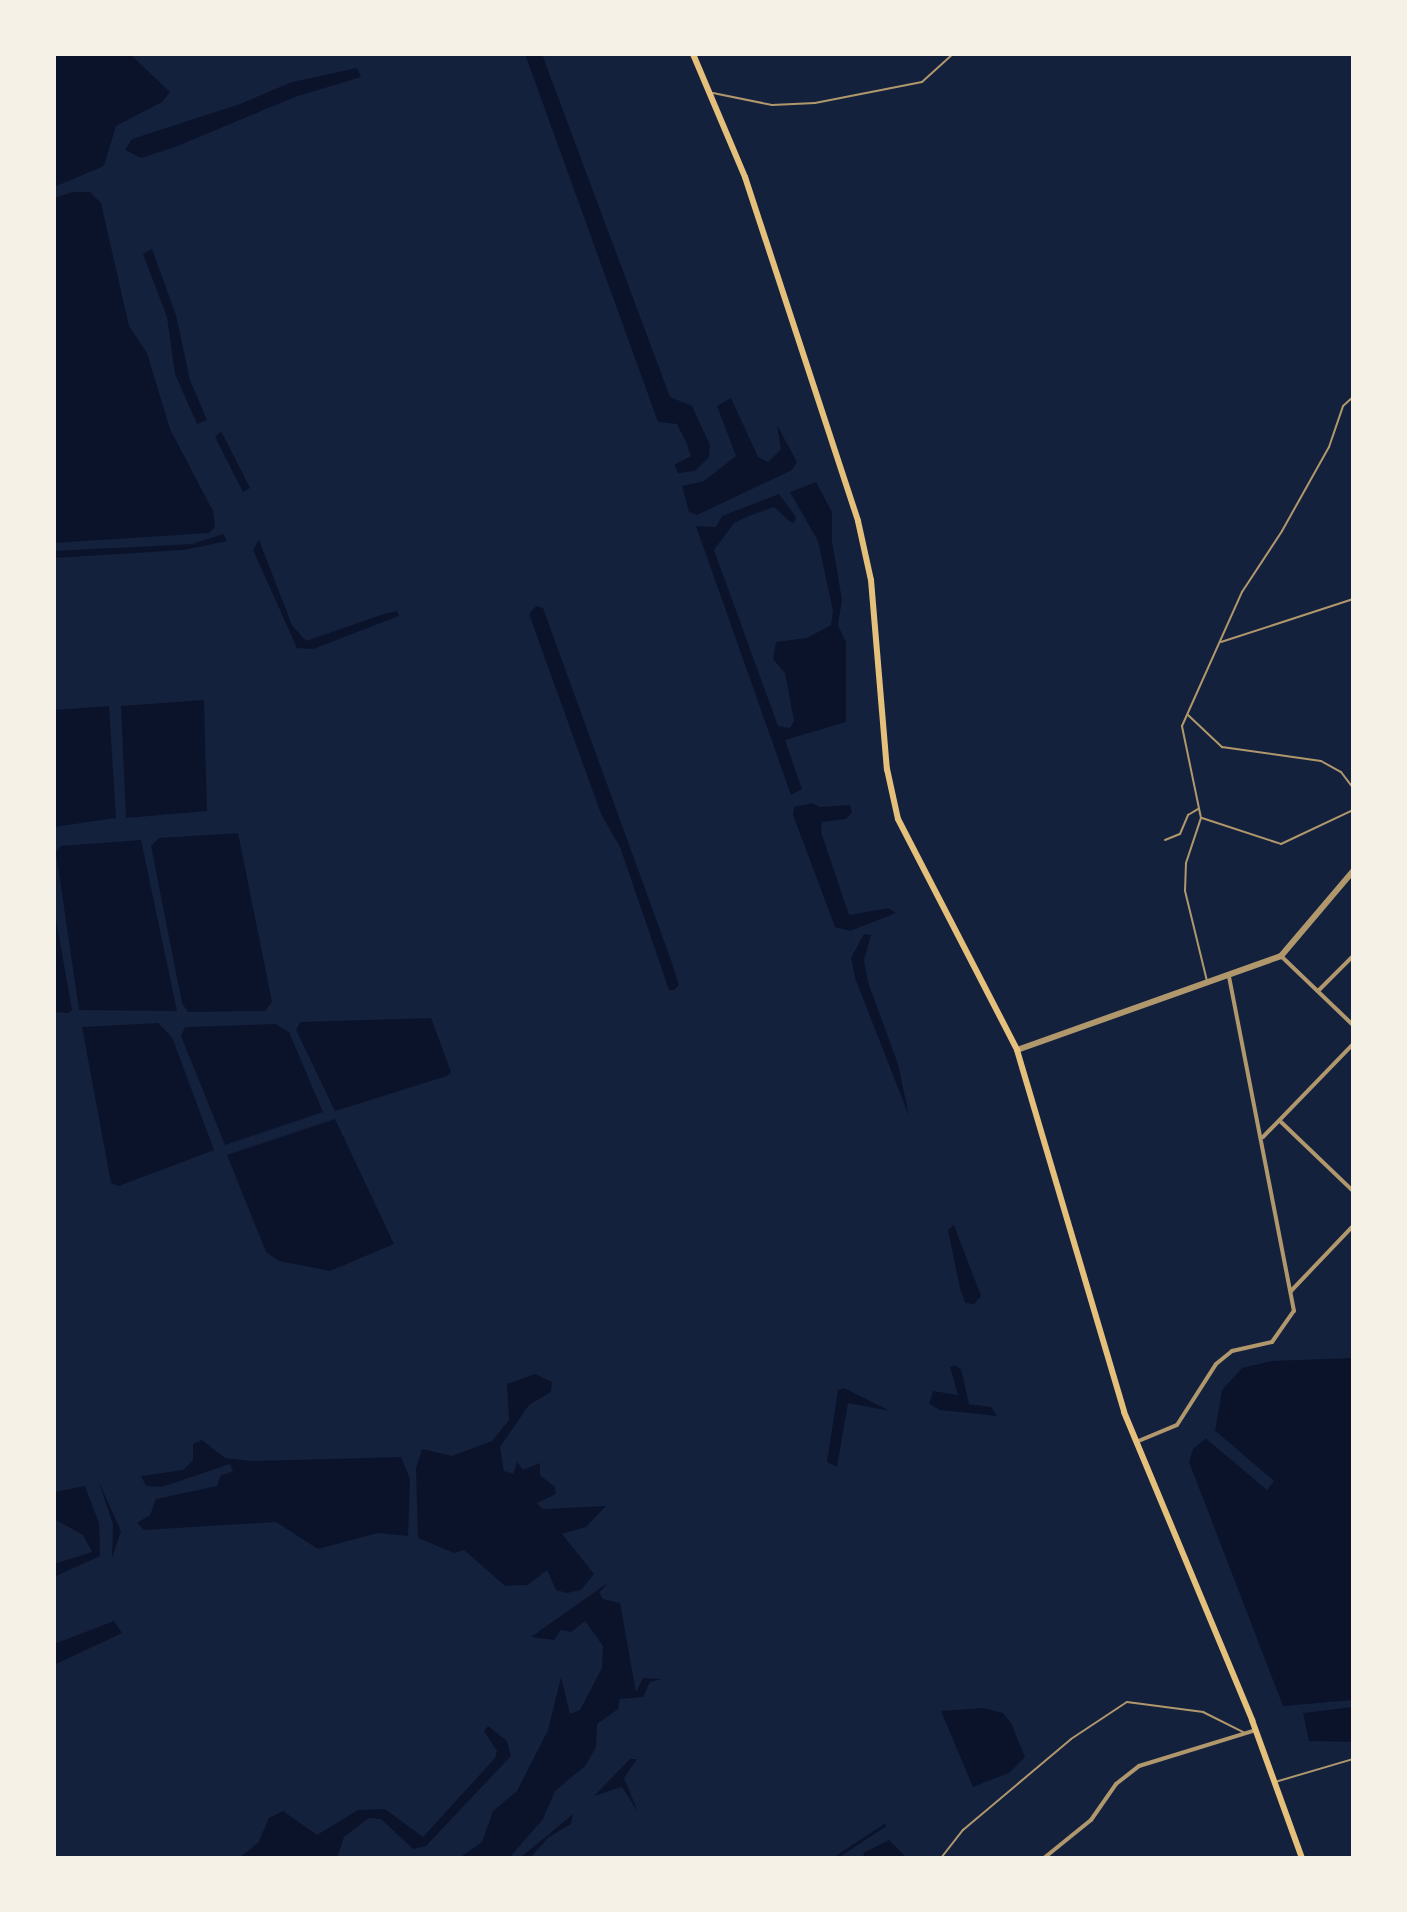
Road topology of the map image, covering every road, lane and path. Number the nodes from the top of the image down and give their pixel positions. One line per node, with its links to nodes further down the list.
1 (693, 54): 3 (main road)
2 (953, 54): 3 (lane)
3 (712, 92): 21 (main road)
4 (1353, 397): 6 (lane)
5 (1353, 599): 6 (lane)
6 (1219, 642): 7 (lane)
7 (1186, 713): 8 (lane); 9 (lane)
8 (1353, 788)
9 (1199, 809): 11 (lane); 12 (lane)
10 (1353, 810): 11 (lane)
11 (1201, 818): 17 (lane)
12 (1165, 840)
13 (1353, 871): 14 (street)
14 (1281, 956): 16 (street); 18 (street)
15 (1353, 956): 18 (street)
16 (1229, 978): 17 (street); 23 (street)
17 (1207, 982): 21 (street)
18 (1317, 991): 19 (street)
19 (1353, 1025)
20 (1353, 1044): 22 (street)
21 (1017, 1050): 27 (main road)
22 (1280, 1120): 23 (street); 24 (street)
23 (1263, 1138): 26 (street)
24 (1353, 1191)
25 (1353, 1226): 26 (street)
26 (1291, 1291): 27 (street)
27 (1136, 1442): 28 (main road)
28 (1256, 1730): 29 (street); 31 (main road)
29 (1245, 1734): 32 (lane); 33 (street)
30 (1353, 1759): 31 (lane)
31 (1274, 1782): 34 (main road)
32 (941, 1858)
33 (1044, 1858)
34 (1302, 1858)

